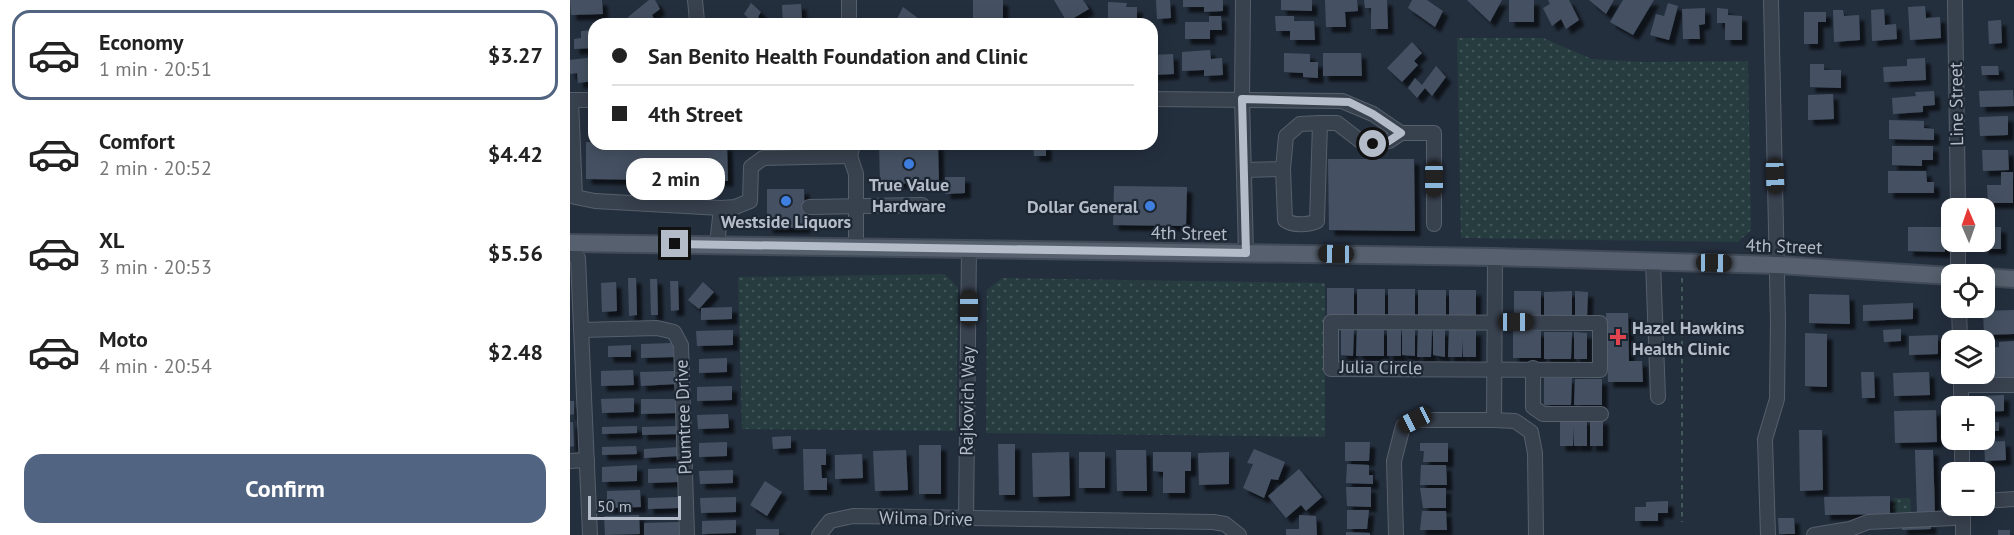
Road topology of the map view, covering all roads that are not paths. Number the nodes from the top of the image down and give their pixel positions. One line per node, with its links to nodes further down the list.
1 (695, 0): 6 (street)
2 (849, 0): 7 (street)
3 (1243, 0): 9 (street)
4 (1771, 0): 31 (street)
5 (1955, 0): 17 (street, Line Street)
6 (697, 18)
7 (849, 18)
8 (1158, 99): 9 (street)
9 (1242, 99): 13 (street); 16 (street)
10 (571, 100): 11 (street); 21 (street)
11 (588, 100)
12 (1320, 123): 13 (street); 15 (street); 15 (street)
13 (1401, 133): 22 (street)
14 (851, 150): 20 (street); 21 (street)
15 (1283, 169): 16 (street)
16 (1244, 170): 28 (street)
17 (1958, 198)
18 (922, 206): 20 (street)
19 (809, 207): 20 (street)
20 (856, 207): 25 (street)
21 (721, 208): 24 (street)
22 (1434, 224)
23 (570, 243): 24 (main road, 4th Street)
24 (717, 245): 25 (main road, 4th Street)
25 (856, 246): 26 (main road, 4th Street)
26 (969, 248): 28 (main road, 4th Street); 50 (street, Rajkovich Way)
27 (570, 252): 36 (street)
28 (1246, 253): 29 (main road, 4th Street)
29 (1495, 257): 30 (main road, 4th Street); 35 (street)
30 (1653, 262): 31 (main road, 4th Street); 41 (street)
31 (1777, 264): 32 (main road, 4th Street); 57 (street)
32 (1941, 275)
33 (1995, 278): 34 (main road)
34 (2014, 279)
35 (1495, 322): 37 (street); 37 (street, Julia Circle); 38 (street)
36 (581, 330): 44 (street); 53 (street, Plumtree Drive)
37 (1495, 368): 38 (street); 43 (street)
38 (1533, 368): 42 (street)
39 (1995, 383): 40 (street)
40 (2014, 385)
41 (1658, 397)
42 (1601, 414)
43 (1494, 420): 55 (street); 56 (street)
44 (587, 460): 45 (street); 52 (street)
45 (570, 461)
46 (2014, 499): 47 (street)
47 (1995, 500)
48 (1955, 516): 58 (street)
49 (1965, 516): 59 (street)
50 (966, 519): 51 (street, Wilma Drive); 54 (street, Wilma Drive)
51 (823, 529)
52 (590, 535)
53 (687, 535)
54 (1238, 535)
55 (1396, 535)
56 (1536, 535)
57 (1768, 535)
58 (1814, 535)
59 (1963, 535)

